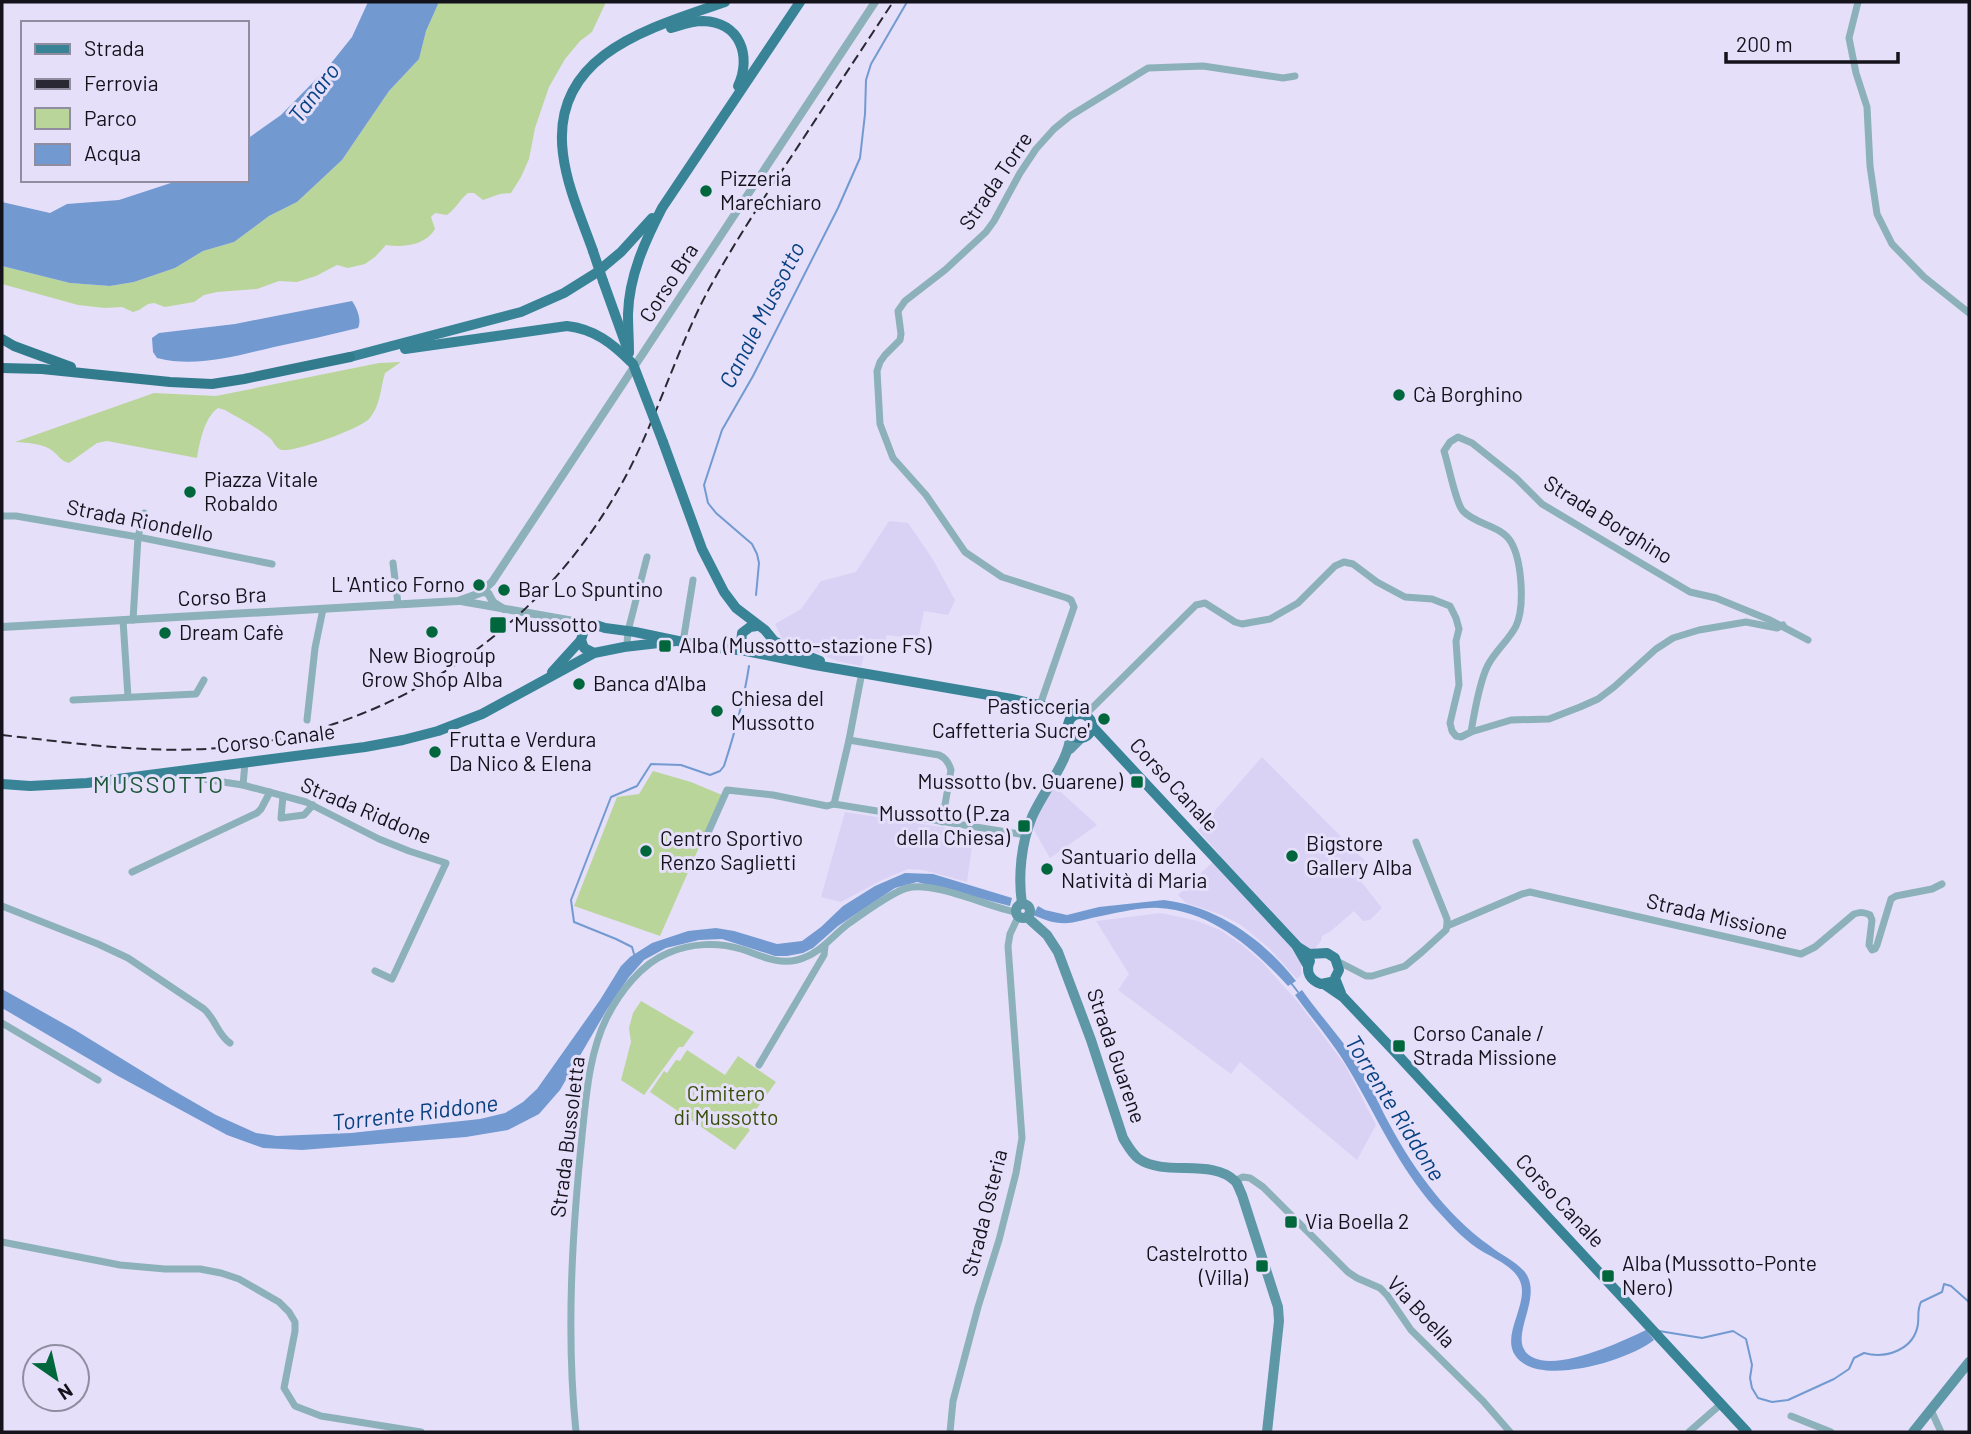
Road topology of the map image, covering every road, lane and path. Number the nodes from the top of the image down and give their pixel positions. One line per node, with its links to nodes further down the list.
1 (725, 2): 5 (main road)
2 (800, 2): 7 (main road)
3 (875, 2): 24 (street, Corso Bra)
4 (1858, 2): 9 (street)
5 (631, 39): 7 (main road); 12 (main road, bridge)
6 (1295, 76): 51 (street, Strada Torre)
7 (700, 151): 8 (main road)
8 (662, 208): 11 (main road); 12 (main road)
9 (1969, 313)
10 (2, 339): 16 (highway)
11 (350, 357): 12 (main road); 16 (highway)
12 (630, 358): 27 (main road, bridge)
13 (2, 362): 15 (highway)
14 (2, 368): 15 (highway)
15 (42, 369): 16 (highway)
16 (87, 373)
17 (144, 513): 19 (street)
18 (2, 516): 19 (street, Strada Riondello)
19 (138, 537): 22 (street, Strada Riondello); 29 (street)
20 (647, 558): 35 (street)
21 (393, 563): 25 (street)
22 (272, 564)
23 (693, 580): 40 (street)
24 (484, 598): 25 (street, Corso Bra); 30 (street)
25 (398, 604): 26 (street, Corso Bra)
26 (323, 608): 29 (street, Corso Bra); 53 (street)
27 (736, 608): 32 (main road); 36 (main road)
28 (124, 620): 29 (street, Corso Bra); 33 (street, Corso Bra); 49 (street)
29 (133, 620)
30 (573, 621): 34 (street); 38 (street)
31 (1783, 625): 39 (street, Strada Borghino); 55 (street); 55 (street, Strada Borghino)
32 (757, 626): 36 (main road); 37 (main road)
33 (2, 627)
34 (600, 627): 35 (main road, Corso Canale); 38 (main road); 43 (main road)
35 (628, 631): 40 (main road, Corso Canale); 41 (street)
36 (742, 634): 42 (main road); 44 (main road)
37 (768, 634): 44 (main road); 46 (main road, Corso Canale)
38 (581, 637): 43 (main road); 45 (main road, Corso Canale)
39 (1808, 640)
40 (680, 641): 41 (main road, Corso Canale); 42 (main road, Corso Canale)
41 (624, 646): 43 (main road, Corso Canale)
42 (721, 648): 44 (main road, Corso Canale)
43 (598, 652): 45 (main road, Corso Canale)
44 (750, 652): 46 (main road, Corso Canale)
45 (565, 665): 60 (main road, Corso Canale)
46 (836, 667): 47 (main road, Corso Canale)
47 (862, 672): 51 (main road, Corso Canale); 57 (street)
48 (204, 680): 49 (street)
49 (128, 697): 50 (street)
50 (73, 700)
51 (1040, 705): 52 (main road, Corso Canale); 54 (main road, Corso Canale)
52 (1086, 718): 54 (main road); 55 (street); 56 (main road); 58 (main road, Corso Canale)
53 (307, 720)
54 (1069, 728): 56 (main road); 59 (main road)
55 (1471, 732)
56 (1084, 737): 58 (main road, Corso Canale); 59 (main road)
57 (849, 740): 66 (street); 68 (street)
58 (1110, 744): 77 (main road, Corso Canale)
59 (1067, 752): 70 (main road)
60 (245, 763): 61 (main road, Corso Canale); 63 (street)
61 (195, 769): 62 (main road, Corso Canale); 63 (street, Strada Riddone)
62 (2, 783)
63 (243, 785): 64 (street, Strada Riddone)
64 (270, 792): 65 (street, Strada Riddone); 72 (street)
65 (283, 796): 67 (street, Strada Riddone); 67 (street)
66 (834, 804): 68 (street); 69 (street)
67 (313, 805): 83 (street, Strada Riddone)
68 (942, 822): 70 (street)
69 (707, 835)
70 (1026, 835): 75 (main road)
71 (1416, 842): 76 (street)
72 (132, 872)
73 (1942, 884): 76 (street, Strada Missione)
74 (2, 906): 88 (street)
75 (1021, 913): 78 (street, Strada Bussoletta); 91 (main road, Strada Guarene); 99 (street, Strada Osteria)
76 (1447, 926): 82 (street, Strada Missione)
77 (1296, 945): 79 (main road, Corso Canale); 81 (main road, Corso Canale)
78 (825, 946): 89 (street, Strada Bussoletta); 98 (street, Strada Bussoletta)
79 (1315, 955): 80 (main road, Corso Canale); 81 (main road)
80 (1337, 961): 82 (street, Strada Missione); 84 (main road, Corso Canale)
81 (1308, 966): 85 (main road, Corso Canale)
82 (1354, 968): 84 (street, Strada Missione)
83 (375, 971)
84 (1336, 976): 85 (main road); 86 (main road, Corso Canale)
85 (1324, 984): 86 (main road, Corso Canale)
86 (1343, 997): 94 (main road, Corso Canale)
87 (2, 1023): 90 (street)
88 (230, 1043)
89 (759, 1065)
90 (98, 1080)
91 (1235, 1181): 100 (main road); 101 (street, Via Boella)
92 (2, 1242): 97 (street)
93 (1969, 1362): 95 (main road)
94 (1721, 1404): 102 (street); 103 (main road, Corso Canale)
95 (1931, 1410): 105 (main road); 106 (street)
96 (1791, 1416): 104 (street)
97 (421, 1432)
98 (576, 1432)
99 (950, 1432)
100 (1267, 1432)
101 (1510, 1432)
102 (1689, 1432)
103 (1747, 1432)
104 (1831, 1432)
105 (1913, 1432)
106 (1941, 1432)

